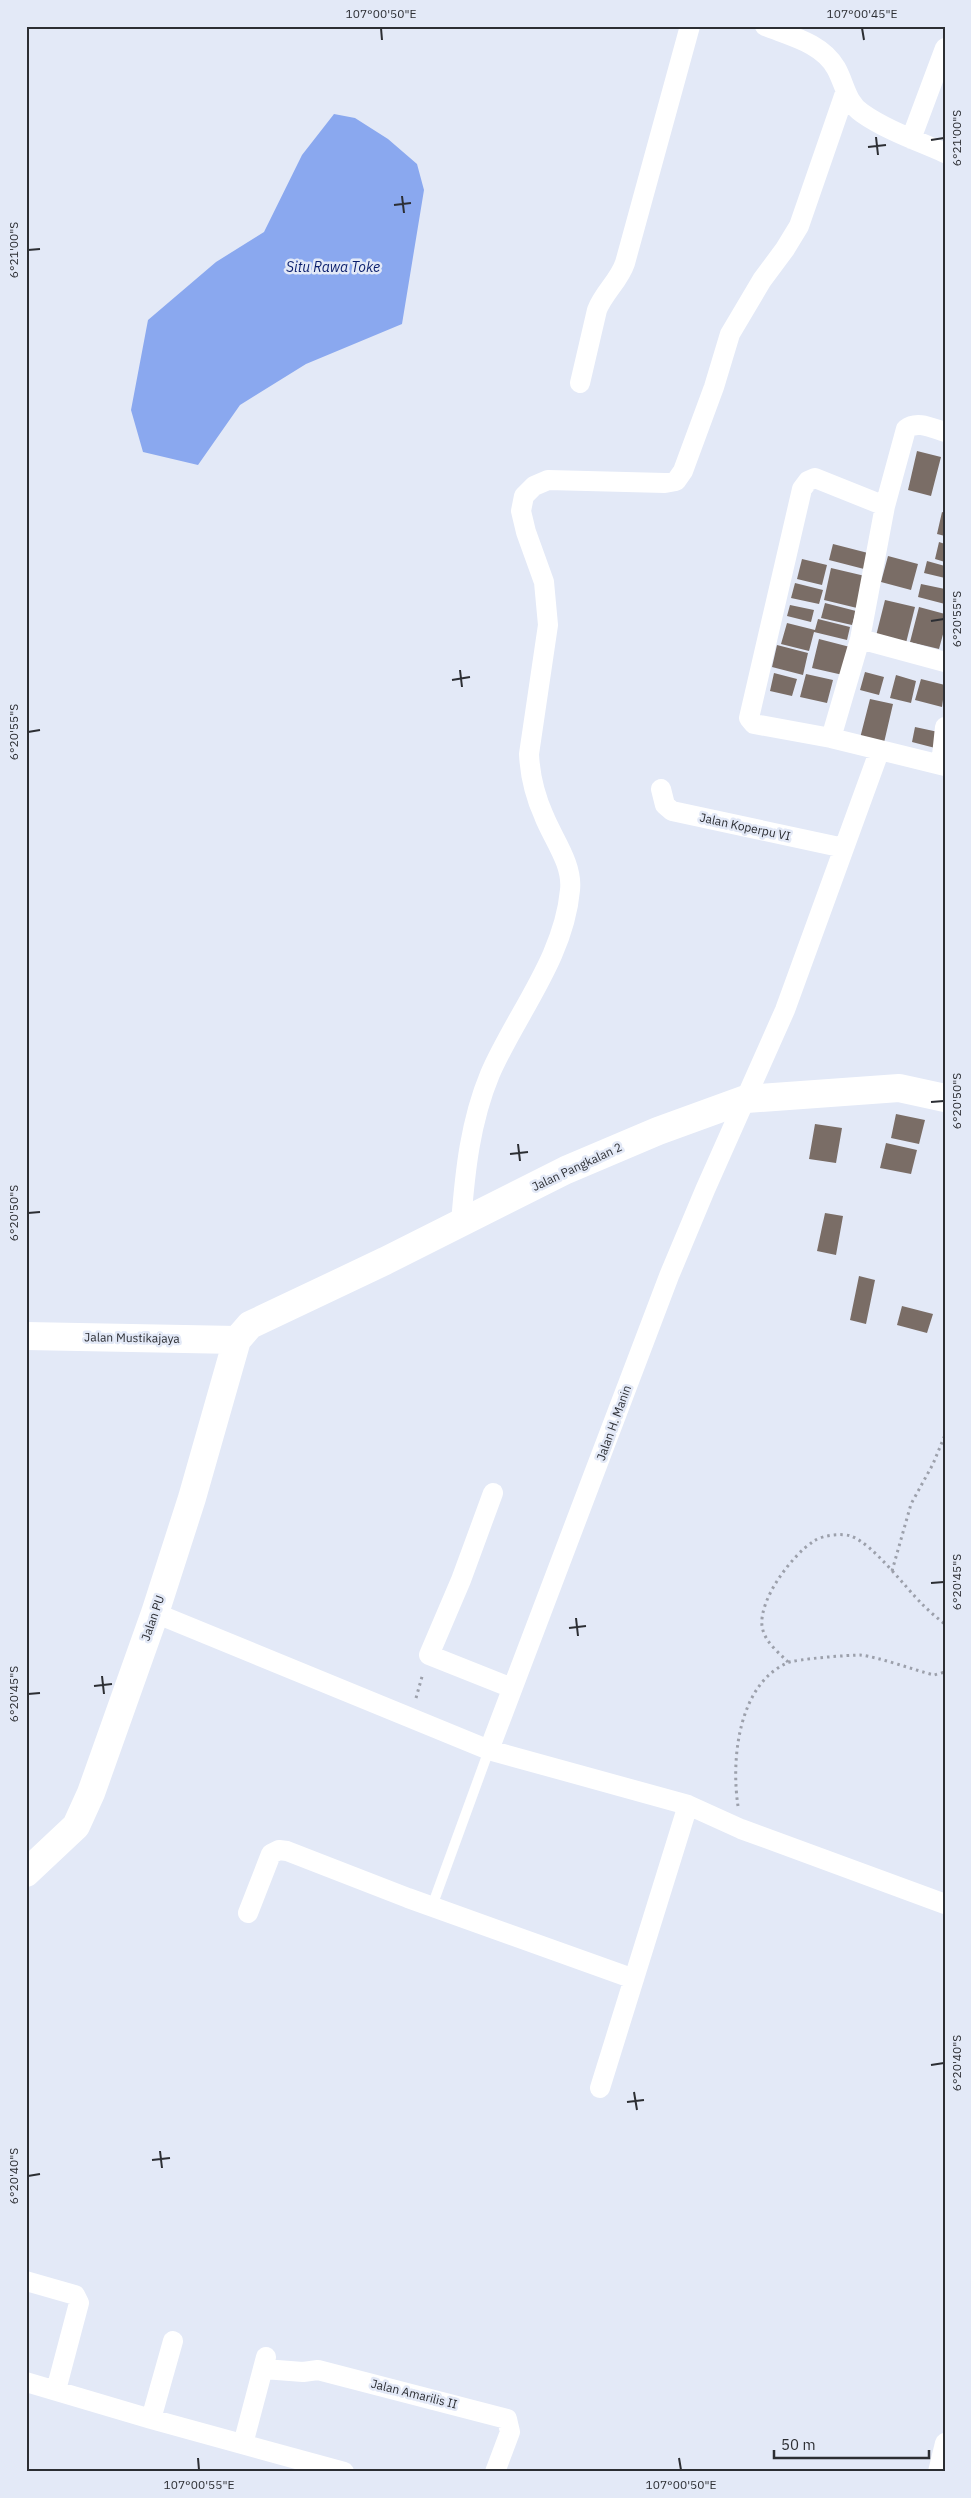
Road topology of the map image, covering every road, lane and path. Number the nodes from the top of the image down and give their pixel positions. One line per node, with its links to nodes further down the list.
1 (690, 26): 7 (street)
2 (765, 26): 4 (street)
3 (945, 48): 5 (street)
4 (845, 93): 5 (street); 20 (street)
5 (911, 138): 6 (street)
6 (945, 152)
7 (580, 383)
8 (945, 432): 9 (street)
9 (885, 506): 10 (street); 13 (street)
10 (860, 639): 11 (street); 13 (street)
11 (945, 662)
12 (945, 727): 15 (street)
13 (831, 738): 14 (street)
14 (879, 752): 15 (street); 17 (street, Jalan H. Manin)
15 (943, 766)
16 (661, 789): 17 (street, Jalan Koperpu VI)
17 (844, 848): 19 (street, Jalan H. Manin)
18 (945, 1098): 19 (street, Jalan Pangkalan 2)
19 (746, 1099): 20 (street, Jalan Pangkalan 2); 31 (street, Jalan H. Manin)
20 (462, 1223): 22 (street, Jalan Pangkalan 2)
21 (26, 1336): 22 (street, Jalan Mustikajaya)
22 (237, 1340): 26 (street, Jalan PU)
23 (945, 1435): 25 (path)
24 (493, 1493): 28 (street)
25 (892, 1572): 27 (path); 29 (path)
26 (155, 1613): 32 (street); 36 (street, Jalan PU)
27 (945, 1624)
28 (429, 1655): 31 (street); 32 (path)
29 (788, 1662): 30 (path); 35 (path)
30 (945, 1672)
31 (512, 1688): 33 (street, Jalan H. Manin)
32 (410, 1718): 33 (street)
33 (489, 1750): 34 (street); 37 (lane)
34 (688, 1805): 35 (street); 40 (street)
35 (742, 1829): 38 (street)
36 (32, 1862)
37 (435, 1898)
38 (945, 1904)
39 (248, 1913): 40 (street)
40 (634, 1979): 41 (street)
41 (600, 2088)
42 (26, 2281): 45 (street)
43 (173, 2341): 46 (street)
44 (26, 2382): 45 (street)
45 (56, 2390): 46 (street)
46 (151, 2419): 48 (street)
47 (945, 2443): 51 (street)
48 (243, 2444): 49 (street); 50 (street, Jalan Amarilis II)
49 (344, 2472)
50 (495, 2472)
51 (938, 2472)

